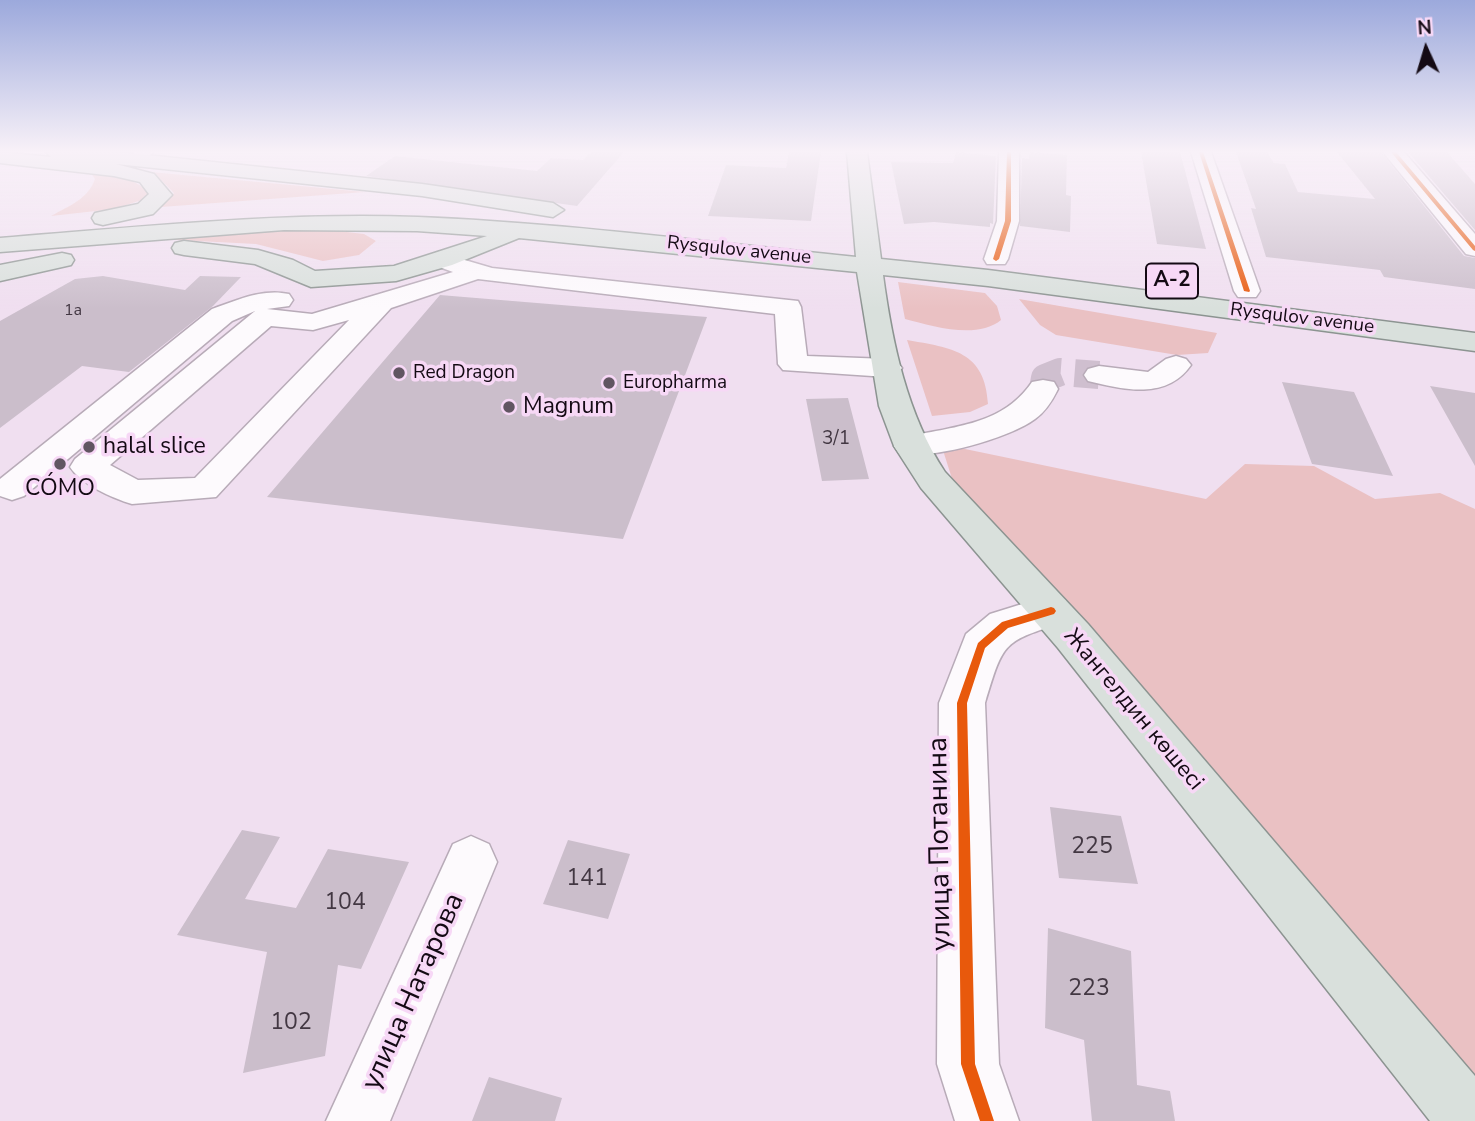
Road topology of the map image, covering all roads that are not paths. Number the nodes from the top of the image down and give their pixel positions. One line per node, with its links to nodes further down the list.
1 (150, 204): 11 (main road)
2 (512, 204): 7 (main road)
3 (863, 204): 14 (main road, Жангелдин көшесі)
4 (1007, 204): 16 (street)
5 (1218, 204): 20 (street)
6 (1437, 204): 13 (street)
7 (614, 220): 11 (main road, Rysqulov avenue / A-2); 14 (main road, Rysqulov avenue / A-2)
8 (317, 223): 10 (main road, Rysqulov avenue); 11 (main road, Rysqulov avenue); 19 (main road)
9 (0, 232): 11 (main road, Rysqulov avenue / A-2)
10 (541, 232): 14 (main road, Rysqulov avenue); 15 (main road)
11 (40, 234): 12 (main road, Rysqulov avenue / A-2)
12 (0, 244)
13 (1475, 249)
14 (869, 255): 16 (main road, Rysqulov avenue / A-2); 28 (main road, Жангелдин көшесі)
15 (443, 260): 17 (street); 19 (main road)
16 (992, 268): 20 (main road, Rysqulov avenue / A-2); 24 (main road, Rysqulov avenue / A-2)
17 (474, 272): 21 (street); 28 (street)
18 (0, 273): 19 (main road)
19 (319, 279): 22 (street)
20 (1247, 290): 23 (main road, Rysqulov avenue / A-2)
21 (382, 302): 22 (street); 22 (street)
22 (276, 308): 32 (street)
23 (1475, 319)
24 (1314, 320): 25 (main road); 26 (main road, Rysqulov avenue / A-2)
25 (1475, 335)
26 (1475, 342)
27 (1176, 365): 29 (street)
28 (887, 368): 31 (main road, Жангелдин көшесі)
29 (1099, 375)
30 (1043, 389): 31 (street)
31 (911, 446): 33 (main road, Жангелдин көшесі)
32 (12, 488)
33 (1051, 611): 36 (street, улица Потанина); 37 (main road, Жангелдин көшесі)
34 (471, 862): 35 (street, улица Натарова)
35 (358, 1121)
36 (988, 1121)
37 (1471, 1121)

